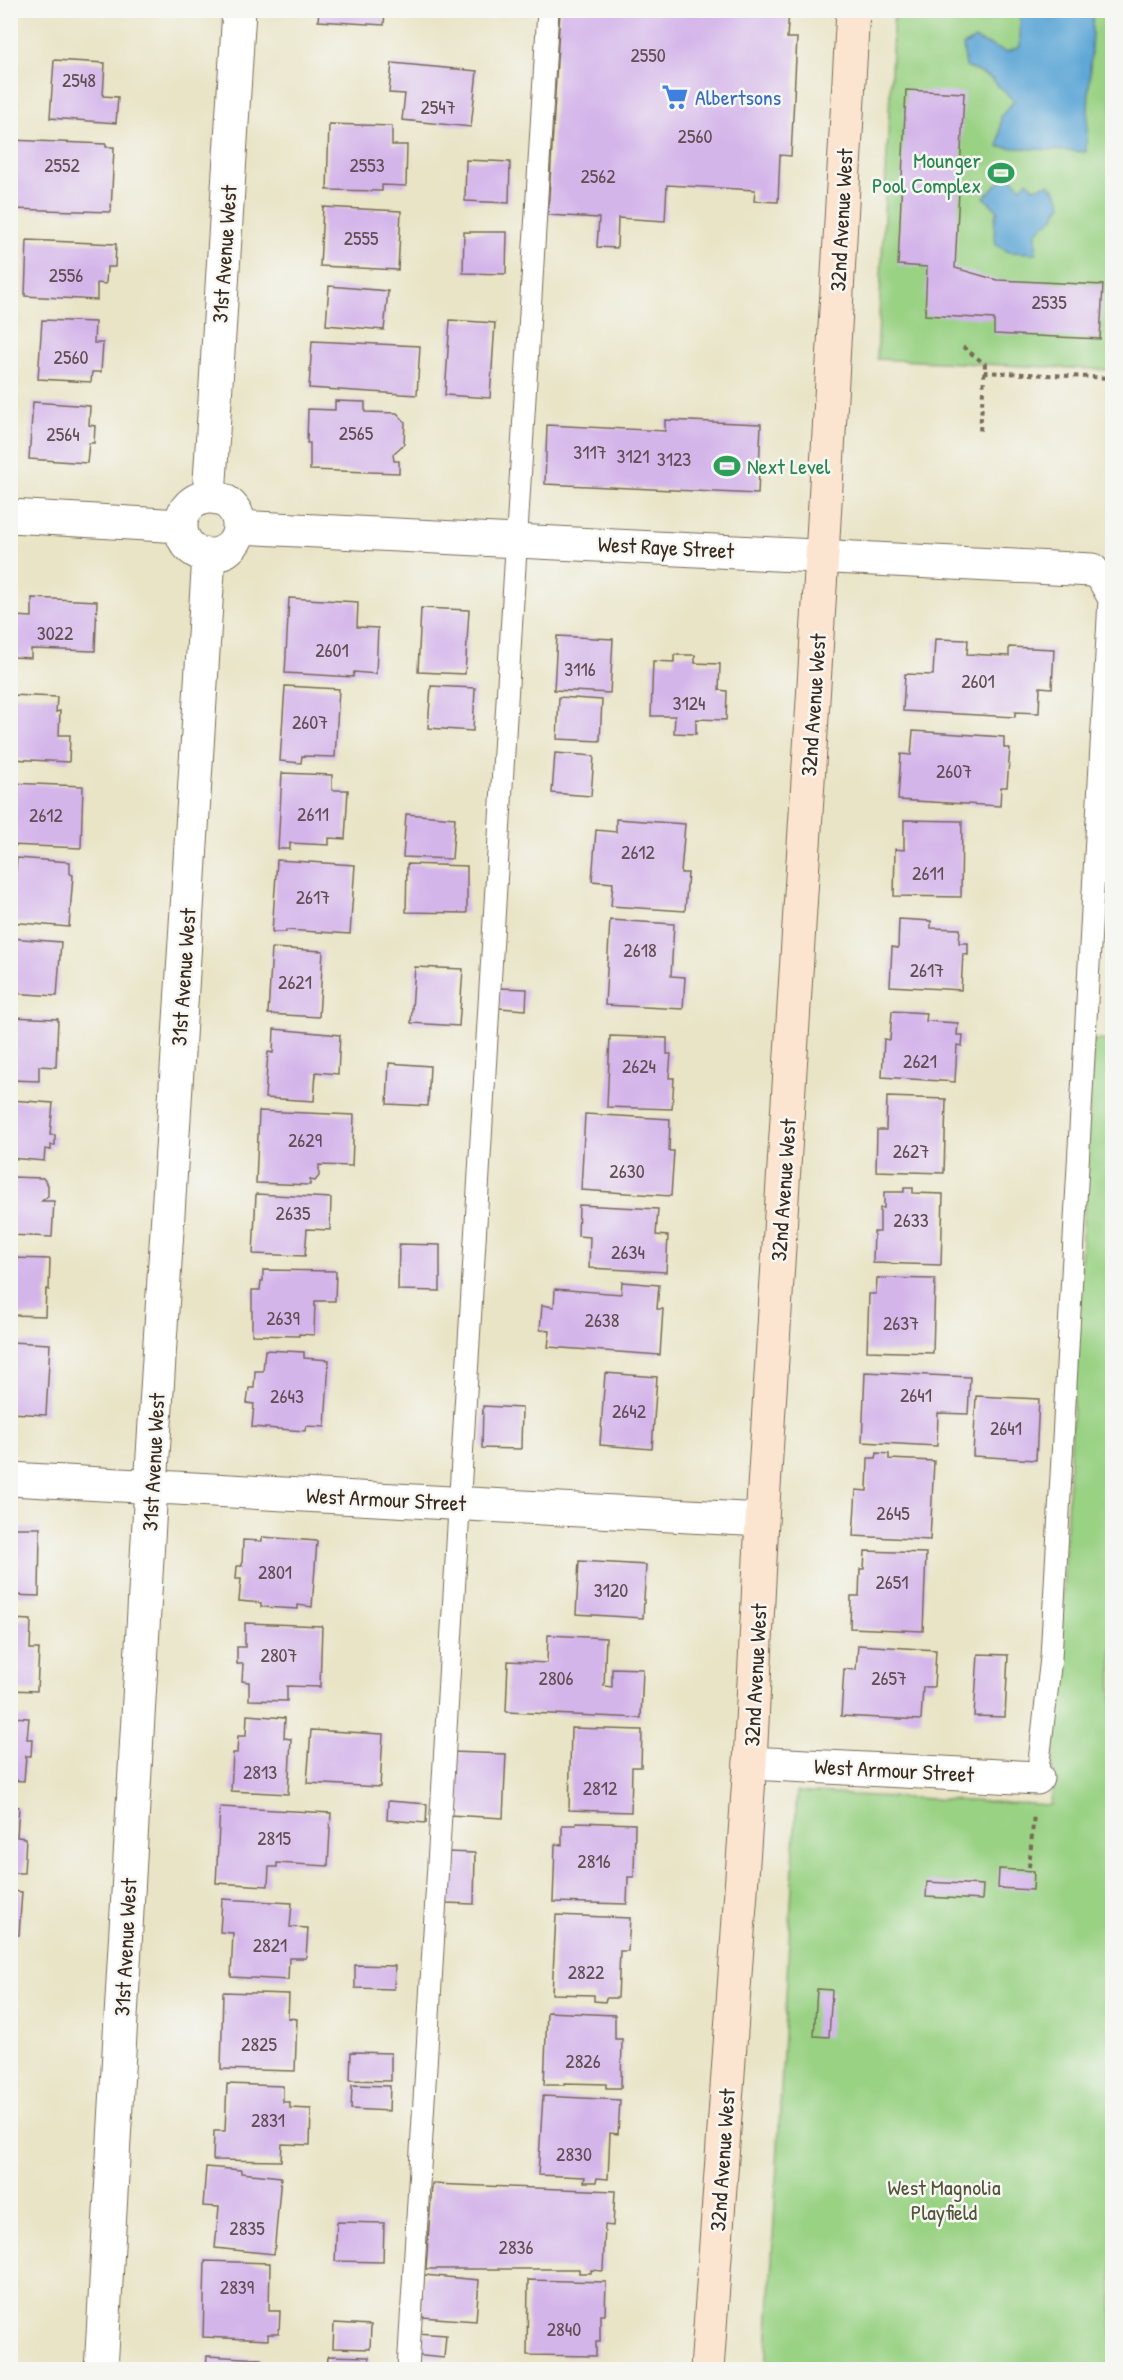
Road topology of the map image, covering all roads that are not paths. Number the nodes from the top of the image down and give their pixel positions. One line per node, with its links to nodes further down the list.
1 (240, 10): 4 (street, 31st Avenue West)
2 (548, 10): 8 (lane)
3 (853, 10): 10 (street, 32nd Avenue West)
4 (210, 497): 6 (street); 7 (street)
5 (10, 516): 6 (street)
6 (181, 526): 9 (street)
7 (239, 526): 8 (street, West Raye Street); 9 (street)
8 (517, 539): 10 (street, West Raye Street); 14 (lane)
9 (209, 555): 13 (street, 31st Avenue West)
10 (822, 556): 11 (street, West Raye Street); 15 (street, 32nd Avenue West)
11 (1092, 570): 17 (lane)
12 (10, 1479): 13 (street, West Armour Street)
13 (151, 1487): 14 (street, West Armour Street); 18 (street, 31st Avenue West)
14 (459, 1502): 15 (street, West Armour Street); 19 (lane)
15 (762, 1520): 16 (street, 32nd Avenue West)
16 (750, 1763): 17 (street, West Armour Street); 20 (street, 32nd Avenue West)
17 (1037, 1778)
18 (101, 2370)
19 (408, 2370)
20 (707, 2370)

